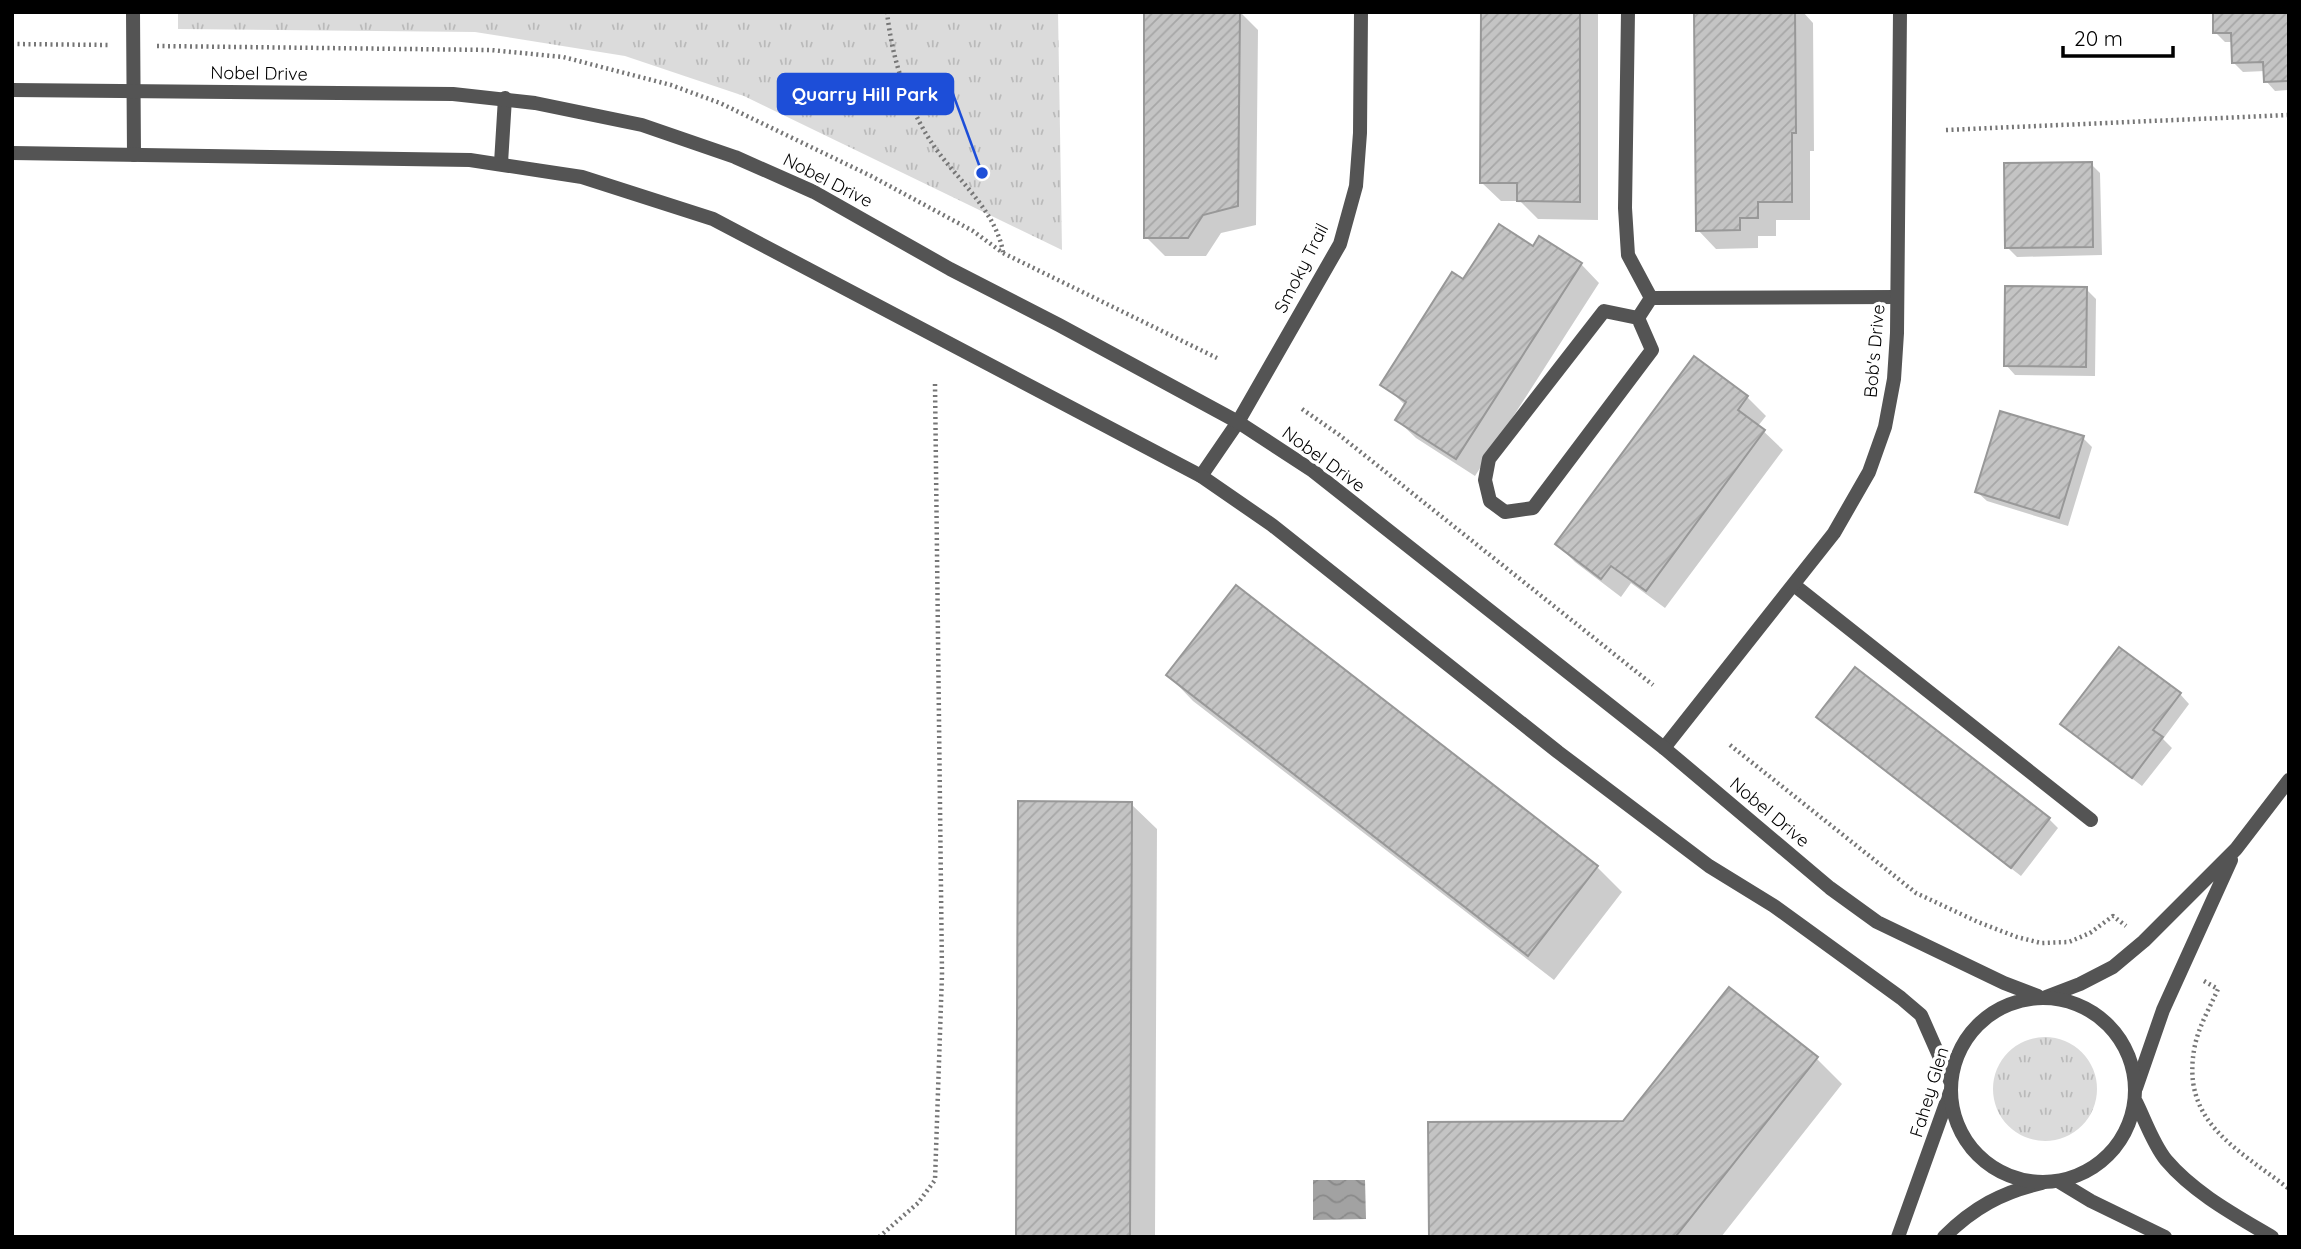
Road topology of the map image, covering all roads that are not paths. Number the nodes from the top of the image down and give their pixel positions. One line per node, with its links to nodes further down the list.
1 (134, 12): 6 (street)
2 (1361, 12): 14 (street, Smoky Trail)
3 (1628, 12): 12 (street)
4 (1900, 12): 11 (street, Bob's Drive)
5 (12, 90): 6 (street, Nobel Drive)
6 (134, 91): 7 (street, Nobel Drive); 9 (street)
7 (505, 98): 10 (street); 14 (street, Nobel Drive)
8 (12, 153): 9 (street)
9 (134, 155): 10 (street)
10 (501, 163): 15 (street)
11 (1897, 297): 12 (street); 16 (street, Bob's Drive)
12 (1651, 298): 13 (street)
13 (1637, 318): 13 (street)
14 (1238, 422): 15 (street, Smoky Trail); 17 (street, Nobel Drive)
15 (1201, 477): 22 (street)
16 (1794, 585): 17 (street, Bob's Drive); 19 (street)
17 (1664, 748): 21 (street, Nobel Drive)
18 (2288, 782): 20 (street, Fahey Glen)
19 (2091, 820)
20 (2236, 849): 21 (street, Fahey Glen); 23 (street, Fahey Glen)
21 (2042, 997): 22 (street, Fahey Glen); 23 (street, Nobel Drive)
22 (1951, 1087): 25 (street); 26 (street, Fahey Glen)
23 (2136, 1095): 24 (street, Fahey Glen); 29 (street, Nobel Drive)
24 (2058, 1181): 25 (street, Fahey Glen); 28 (street)
25 (2042, 1183): 27 (street, Fahey Glen)
26 (1898, 1237)
27 (1944, 1237)
28 (2165, 1237)
29 (2272, 1237)

